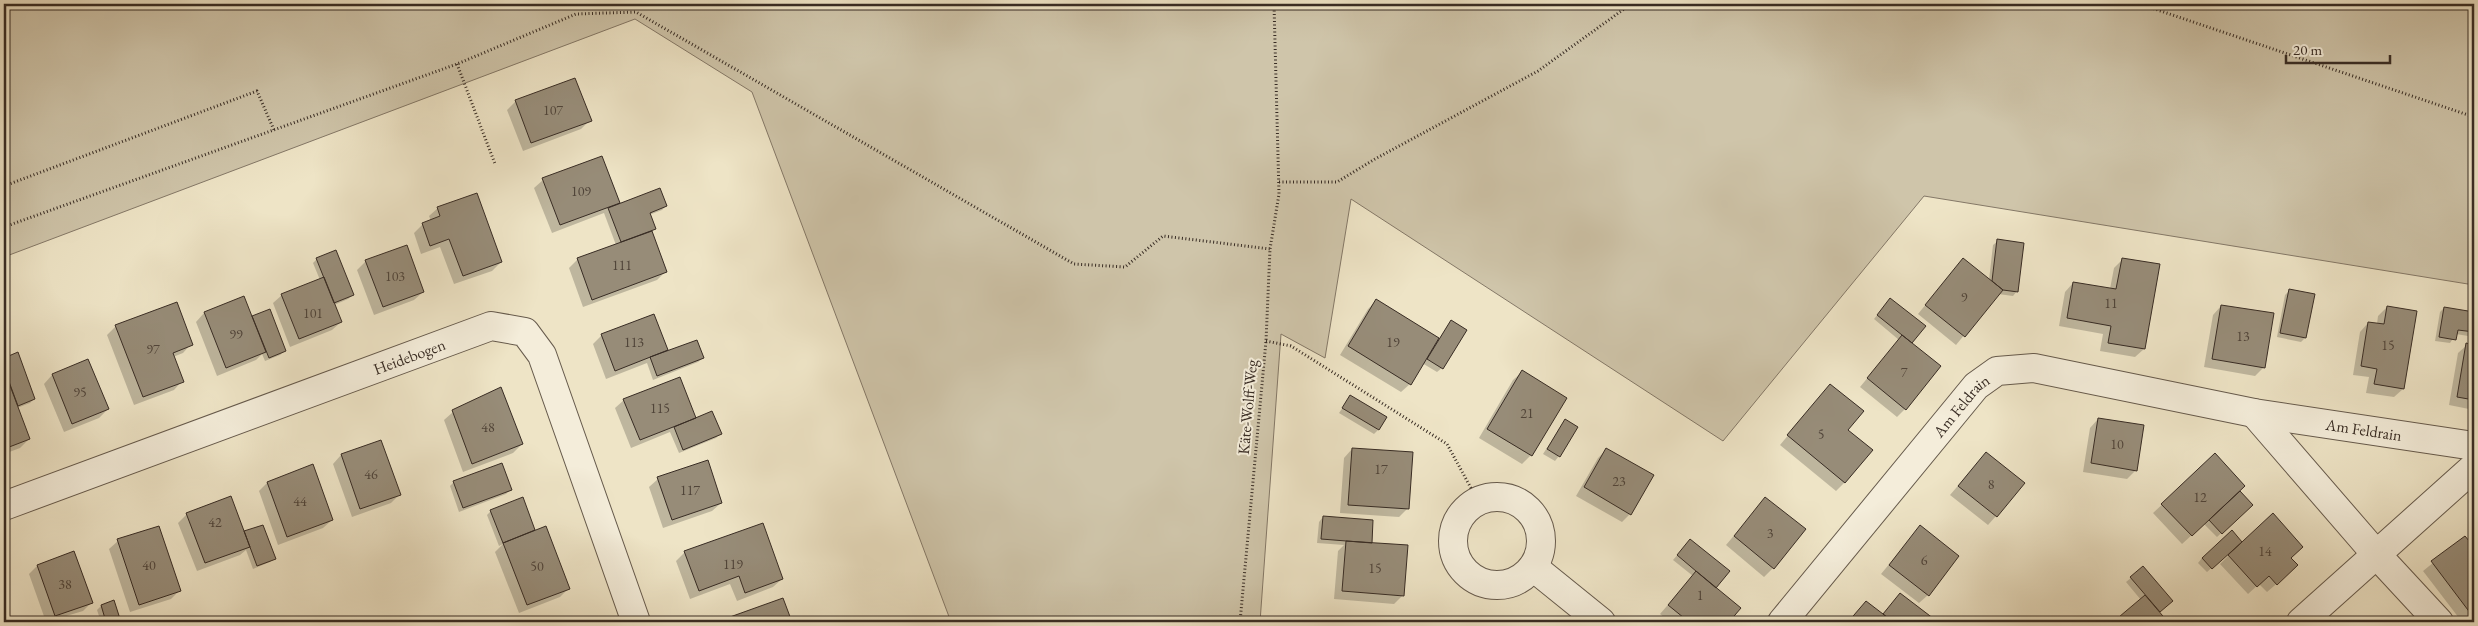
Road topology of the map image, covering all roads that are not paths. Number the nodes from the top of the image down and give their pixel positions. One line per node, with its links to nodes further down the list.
1 (2254, 413): 2 (street, Am Feldrain); 5 (street); 9 (street, Am Feldrain)
2 (2474, 446)
3 (2474, 467): 5 (street)
4 (4, 506): 7 (street, Heidebogen)
5 (2376, 554): 10 (street); 11 (street)
6 (1533, 567): 6 (street); 8 (street)
7 (636, 622)
8 (1601, 622)
9 (1782, 622)
10 (2301, 622)
11 (2439, 622)

